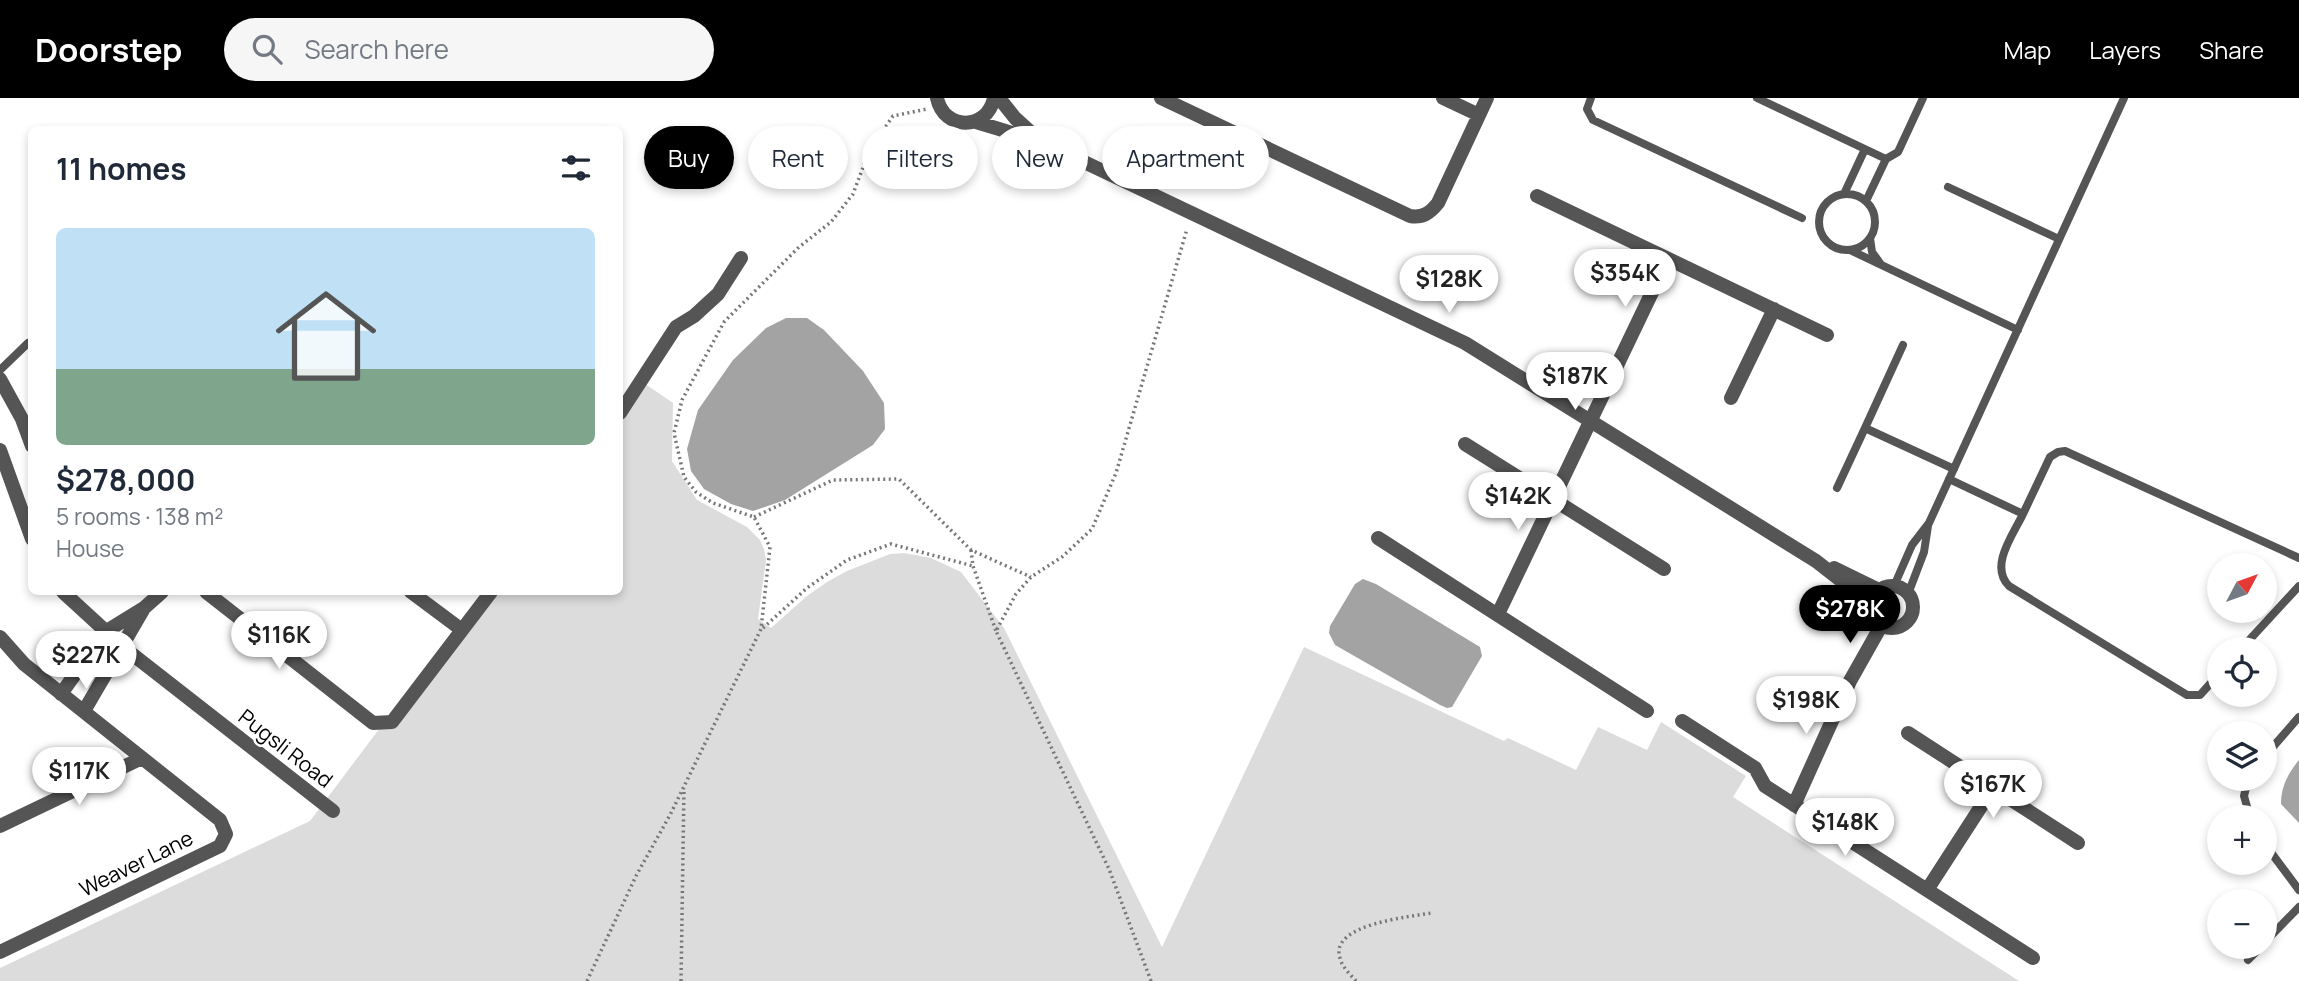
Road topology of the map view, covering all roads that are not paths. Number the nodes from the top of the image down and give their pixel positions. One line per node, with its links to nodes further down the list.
1 (996, 98): 11 (street); 12 (street)
2 (1161, 98): 10 (street)
3 (1443, 98): 10 (street)
4 (1487, 98): 10 (street)
5 (1591, 98): 21 (lane)
6 (1757, 98): 14 (lane)
7 (1923, 98): 15 (lane)
8 (2124, 98): 23 (lane)
9 (937, 101): 11 (street)
10 (1479, 115)
11 (976, 122): 13 (street)
12 (1024, 126)
13 (992, 127)
14 (1865, 149): 15 (lane); 18 (lane)
15 (1886, 159): 20 (lane)
16 (1088, 163): 37 (street)
17 (1948, 187): 23 (lane)
18 (1844, 194): 20 (lane); 24 (lane)
19 (1537, 196): 26 (street)
20 (1866, 201): 22 (lane)
21 (1802, 218)
22 (1870, 238): 24 (lane); 27 (lane)
23 (2059, 239): 29 (lane)
24 (1850, 250): 27 (lane)
25 (741, 258): 36 (street)
26 (1668, 259): 28 (street); 37 (street)
27 (1882, 265): 29 (lane)
28 (1773, 309): 30 (street); 35 (street)
29 (2018, 330): 42 (lane)
30 (1827, 335)
31 (27, 343): 33 (lane)
32 (1903, 345): 38 (lane)
33 (0, 370)
34 (0, 379): 39 (street)
35 (1731, 398)
36 (623, 408)
37 (1591, 421): 45 (street); 51 (street)
38 (1865, 428): 42 (lane); 44 (lane)
39 (28, 435)
40 (1465, 444): 45 (street)
41 (0, 450): 48 (street)
42 (1954, 469): 43 (lane)
43 (1949, 480): 46 (lane); 47 (lane)
44 (1837, 488)
45 (1553, 500): 52 (street); 66 (street)
46 (2023, 514): 50 (lane); 73 (lane)
47 (1929, 523): 53 (lane); 56 (lane)
48 (28, 528)
49 (1378, 538): 66 (street)
50 (2299, 558)
51 (1816, 561): 55 (street); 63 (street)
52 (1664, 569)
53 (1894, 586): 55 (street); 56 (street)
54 (2299, 586): 71 (lane)
55 (1879, 590): 63 (street)
56 (1908, 594): 67 (street)
57 (66, 595): 65 (street, Pugsli Road)
58 (76, 595): 65 (street, Pugsli Road)
59 (159, 595): 64 (street)
60 (210, 595): 68 (street)
61 (415, 595): 68 (street)
62 (489, 595): 68 (street)
63 (1871, 604): 67 (street)
64 (144, 608): 69 (street); 72 (street)
65 (84, 610): 69 (street, Pugsli Road)
66 (1497, 614): 76 (street)
67 (1881, 626): 83 (street)
68 (462, 630)
69 (105, 632): 72 (street, Pugsli Road); 74 (street)
70 (0, 637): 74 (street, Weaver Lane)
71 (2252, 637)
72 (123, 647): 75 (street); 84 (street, Pugsli Road)
73 (2207, 687)
74 (61, 694): 75 (street, Weaver Lane)
75 (84, 711): 81 (street, Weaver Lane)
76 (1647, 711)
77 (2299, 717): 80 (lane)
78 (1682, 721): 83 (street)
79 (1908, 733): 82 (street)
80 (2277, 742)
81 (142, 758): 85 (street); 92 (street, Weaver Lane)
82 (1993, 788): 86 (street); 88 (street)
83 (1794, 805): 88 (street)
84 (333, 811)
85 (1, 824)
86 (2078, 843)
87 (2277, 861): 89 (lane)
88 (1927, 890): 93 (street)
89 (2299, 890)
90 (2299, 907): 91 (lane)
91 (2277, 930)
92 (0, 952)
93 (2034, 958)

